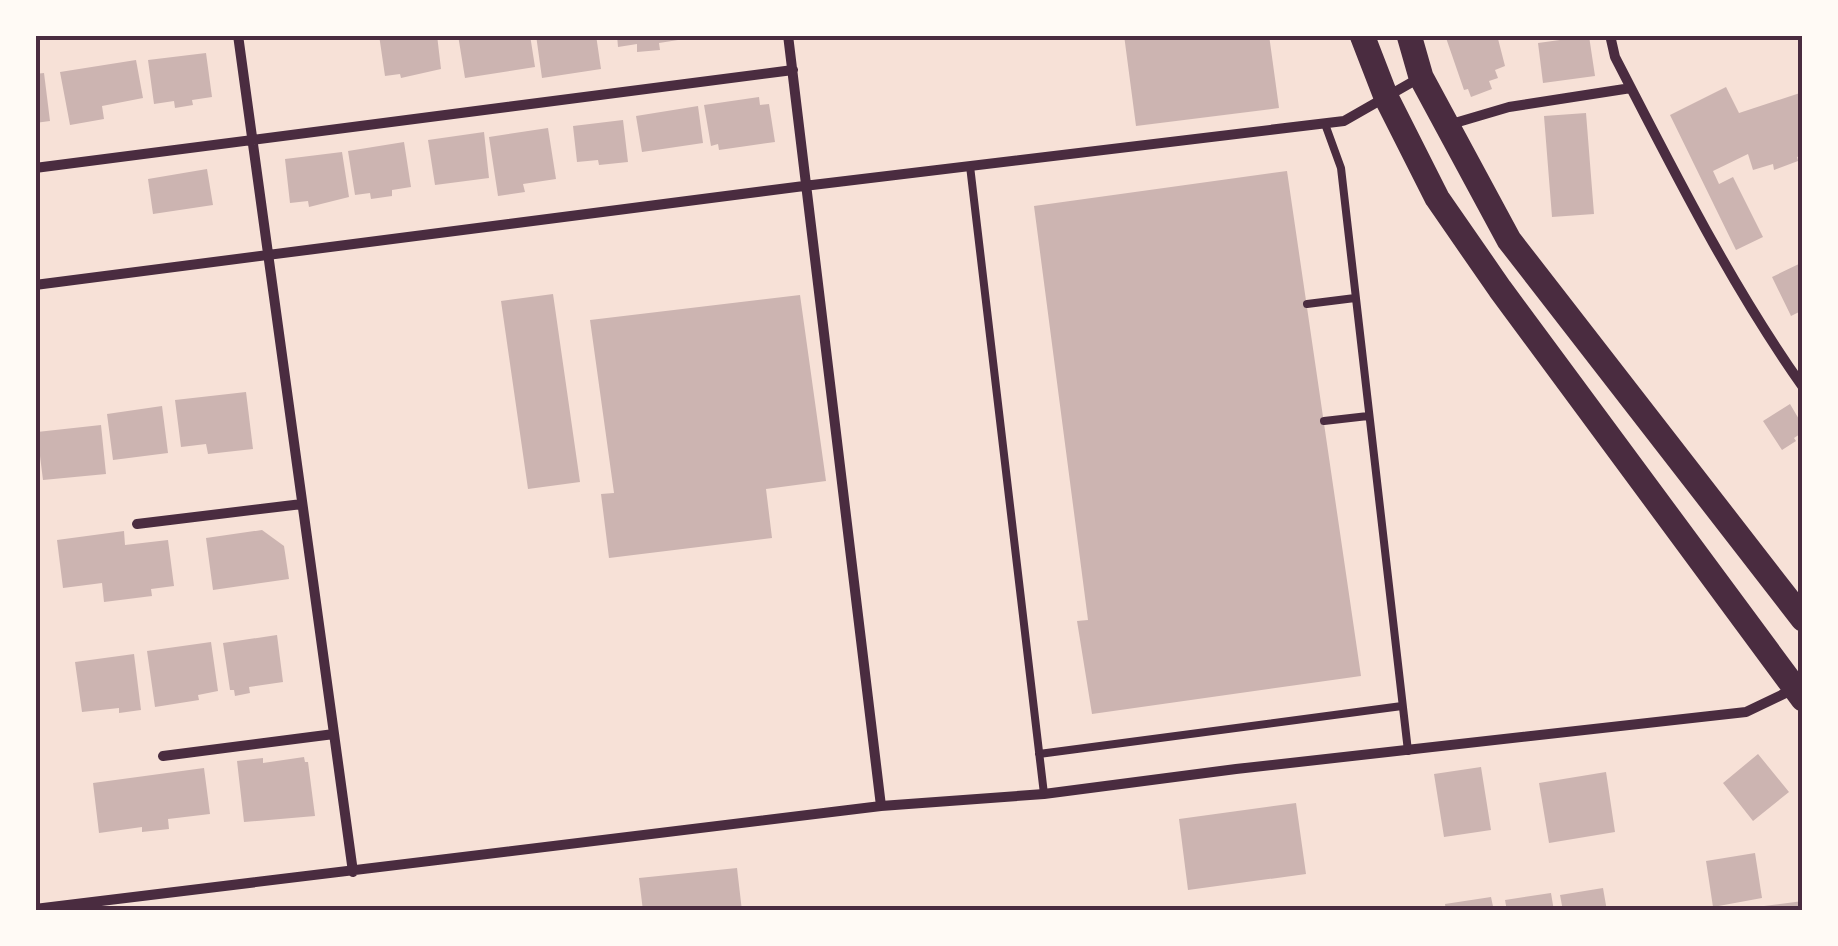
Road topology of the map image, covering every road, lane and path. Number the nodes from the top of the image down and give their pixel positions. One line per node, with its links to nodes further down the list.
1 (238, 35): 12 (street)
2 (788, 35): 6 (street)
3 (1362, 35): 9 (main road)
4 (1408, 35): 7 (main road)
5 (1610, 35): 8 (street)
6 (793, 70): 12 (street); 15 (street)
7 (1422, 76): 9 (street); 11 (main road)
8 (1631, 88): 11 (street); 20 (street)
9 (1386, 97): 10 (street); 26 (main road)
10 (1325, 124): 13 (street); 18 (lane)
11 (1447, 126): 25 (main road)
12 (252, 138): 14 (street); 16 (street)
13 (970, 166): 15 (street); 30 (lane)
14 (35, 168)
15 (804, 186): 16 (street); 33 (street)
16 (267, 257): 17 (street); 23 (street)
17 (35, 285)
18 (1355, 298): 19 (lane); 21 (lane)
19 (1306, 304)
20 (1803, 387)
21 (1368, 416): 22 (lane); 27 (lane)
22 (1324, 422)
23 (302, 504): 24 (street); 28 (street)
24 (137, 524)
25 (1803, 619)
26 (1800, 690): 29 (street)
27 (1402, 706): 29 (lane); 30 (lane)
28 (334, 734): 31 (street); 34 (street)
29 (1408, 751): 32 (street)
30 (1039, 754): 32 (lane)
31 (163, 756)
32 (1044, 794): 33 (street)
33 (881, 806): 34 (street)
34 (353, 872): 35 (street)
35 (35, 909)

